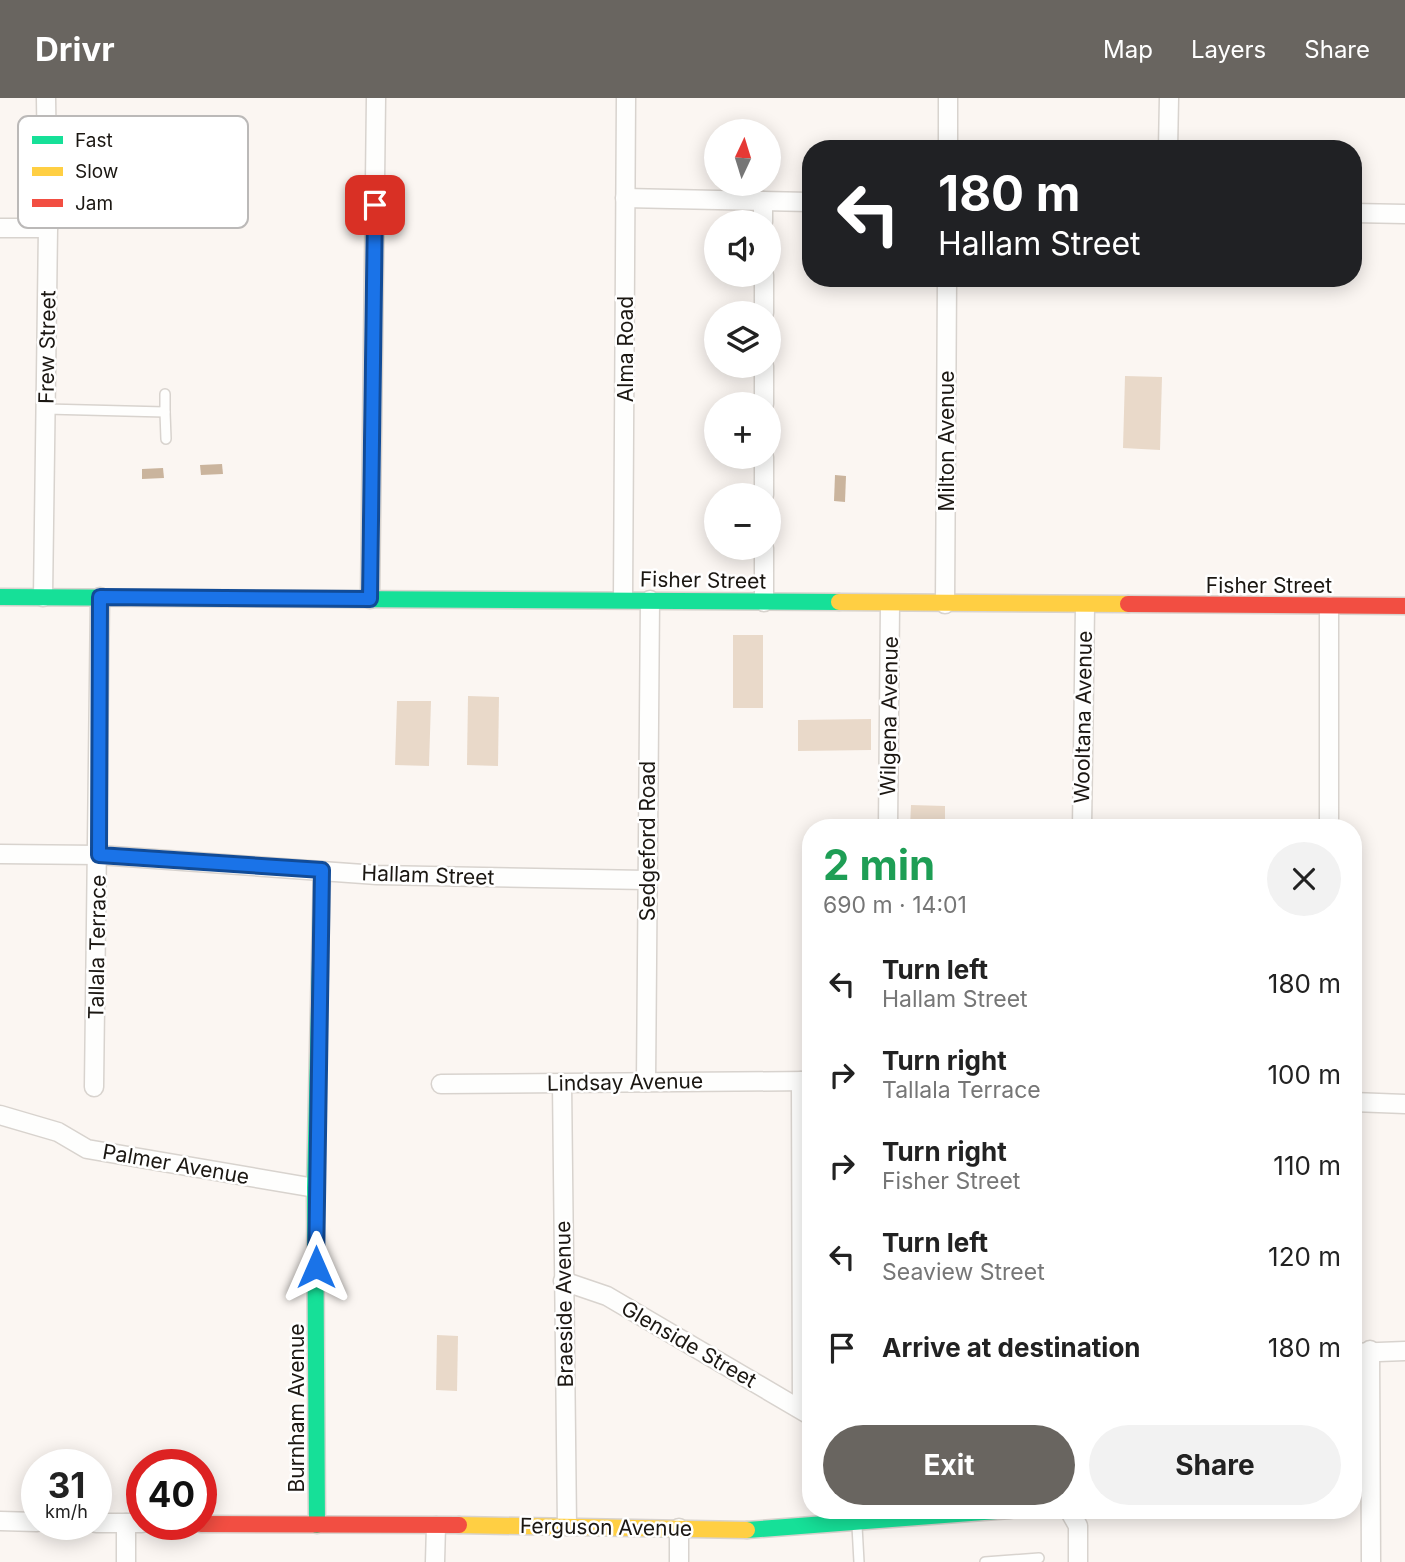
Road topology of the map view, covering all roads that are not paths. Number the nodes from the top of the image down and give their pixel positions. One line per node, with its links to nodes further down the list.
1 (46, 98): 6 (street, Frew Street)
2 (376, 98): 26 (street)
3 (626, 98): 9 (street, Alma Road)
4 (948, 98): 7 (street)
5 (1169, 98): 8 (street)
6 (46, 116)
7 (948, 140)
8 (1168, 140)
9 (625, 198): 10 (street); 27 (street, Alma Road)
10 (763, 201): 11 (street); 12 (street)
11 (802, 202)
12 (763, 210)
13 (1362, 213): 14 (street)
14 (1405, 214)
15 (0, 228): 16 (street)
16 (48, 229): 19 (street, Frew Street)
17 (947, 287): 31 (street, Milton Avenue)
18 (165, 394): 20 (lane)
19 (46, 409): 20 (lane); 24 (street, Frew Street)
20 (165, 412): 21 (lane)
21 (166, 439)
22 (764, 560): 29 (street)
23 (0, 597): 24 (street, Fisher Street)
24 (43, 597): 25 (street, Fisher Street)
25 (100, 597): 26 (street, Fisher Street); 39 (street, Tallala Terrace)
26 (370, 599): 27 (street, Fisher Street)
27 (623, 599): 28 (street, Fisher Street)
28 (650, 600): 29 (street, Fisher Street); 41 (street, Sedgeford Road)
29 (764, 602): 30 (street, Fisher Street)
30 (890, 604): 31 (street, Fisher Street); 35 (street, Wilgena Avenue)
31 (945, 604): 32 (street, Fisher Street)
32 (1084, 606): 33 (street, Fisher Street); 36 (street, Wooltana Avenue)
33 (1329, 606): 34 (street, Fisher Street); 37 (street)
34 (1405, 606)
35 (888, 819)
36 (1082, 819)
37 (1329, 819)
38 (0, 854): 39 (street, Hallam Street)
39 (99, 855): 40 (street, Hallam Street); 46 (street, Tallala Terrace)
40 (322, 870): 41 (street, Hallam Street); 50 (street, Burnham Avenue)
41 (646, 880): 43 (street, Sedgeford Road)
42 (802, 1081): 43 (street, Lindsay Avenue)
43 (646, 1082): 44 (street, Lindsay Avenue)
44 (562, 1083): 45 (street, Lindsay Avenue); 51 (street, Braeside Avenue)
45 (440, 1084)
46 (94, 1087)
47 (1362, 1102): 48 (street)
48 (1405, 1104)
49 (0, 1115): 50 (street, Palmer Avenue)
50 (316, 1188): 62 (street, Burnham Avenue)
51 (563, 1281): 55 (street, Glenside Street); 63 (street, Braeside Avenue)
52 (1405, 1350): 53 (street)
53 (1362, 1351)
54 (1362, 1372): 74 (street)
55 (802, 1411)
56 (882, 1519): 61 (street, Ferguson Avenue)
57 (1074, 1519): 73 (street)
58 (0, 1521): 59 (street)
59 (21, 1522)
60 (217, 1524): 62 (street, Ferguson Avenue)
61 (857, 1524): 65 (street, Ferguson Avenue); 71 (lane)
62 (317, 1525): 64 (street, Ferguson Avenue)
63 (567, 1525): 64 (street, Ferguson Avenue); 65 (street, Ferguson Avenue)
64 (436, 1526): 69 (street)
65 (679, 1528): 70 (street)
66 (131, 1540): 68 (street)
67 (1039, 1558): 72 (lane)
68 (127, 1562)
69 (435, 1562)
70 (679, 1562)
71 (859, 1562)
72 (985, 1562)
73 (1079, 1562)
74 (1371, 1562)

